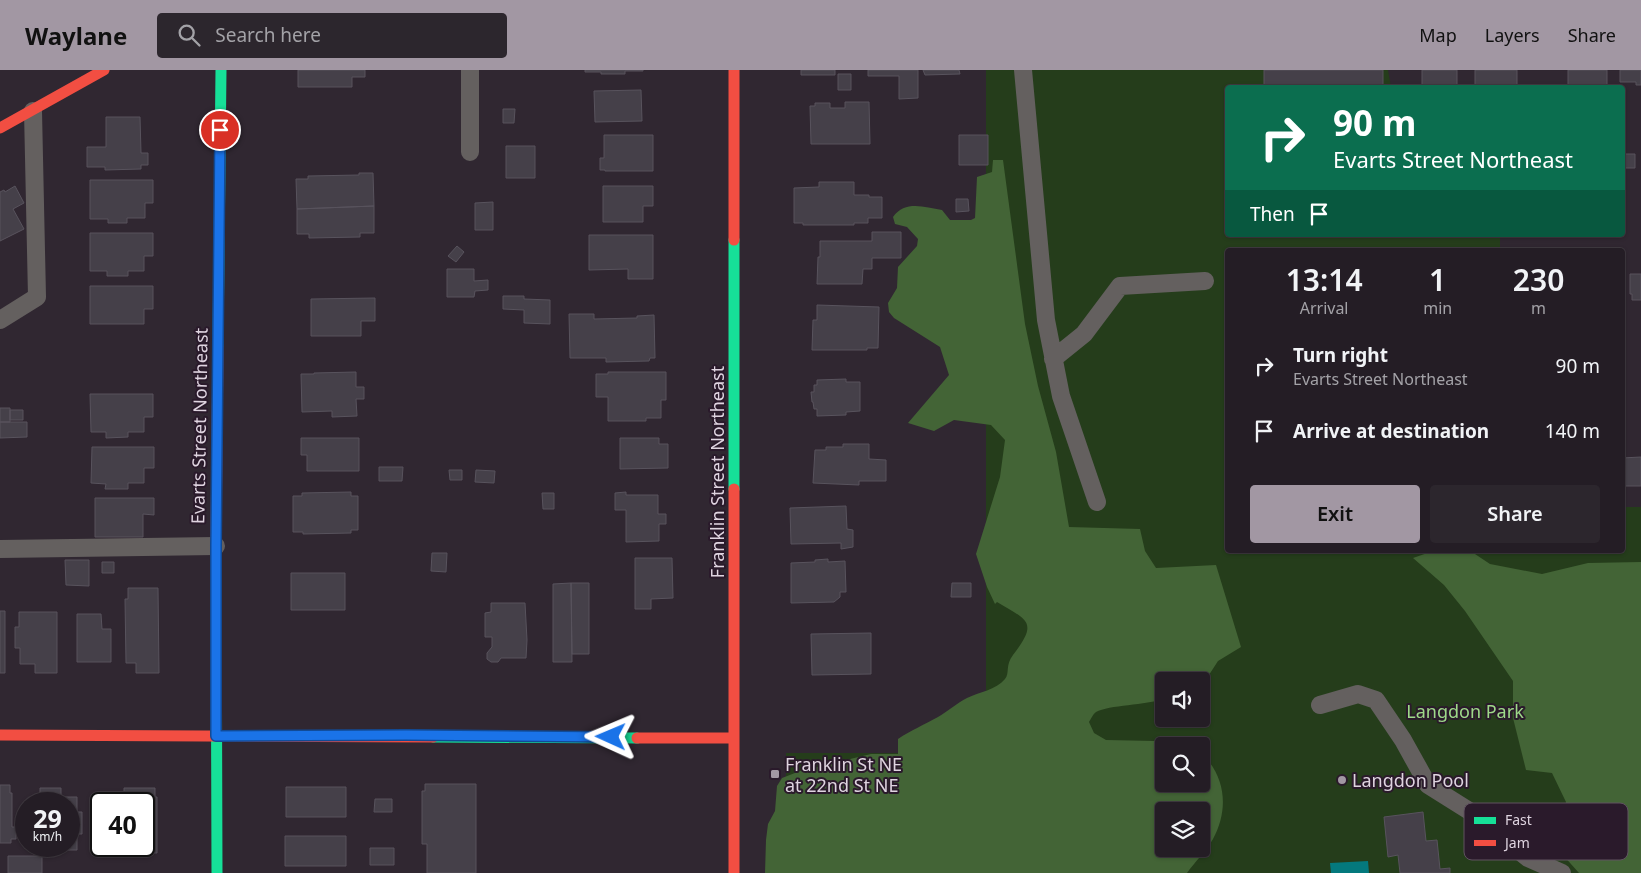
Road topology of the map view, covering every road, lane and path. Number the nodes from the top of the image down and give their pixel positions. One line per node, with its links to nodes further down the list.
1 (104, 70): 6 (street)
2 (221, 70): 13 (street, Evarts Street Northeast)
3 (470, 70): 8 (lane)
4 (734, 70): 18 (street, Franklin Street Northeast)
5 (1023, 70): 11 (lane)
6 (33, 110): 7 (street); 10 (lane)
7 (0, 128)
8 (470, 152)
9 (1205, 281): 11 (lane)
10 (0, 320)
11 (1053, 359): 12 (lane)
12 (1097, 502)
13 (216, 546): 14 (lane); 17 (street, Evarts Street Northeast)
14 (0, 549)
15 (1320, 704): 19 (lane)
16 (0, 735): 17 (street)
17 (216, 736): 18 (street); 21 (street, Evarts Street Northeast)
18 (734, 738): 22 (street, Franklin Street Northeast)
19 (1464, 808)
20 (1533, 860): 23 (lane)
21 (217, 873)
22 (734, 873)
23 (1562, 873)

